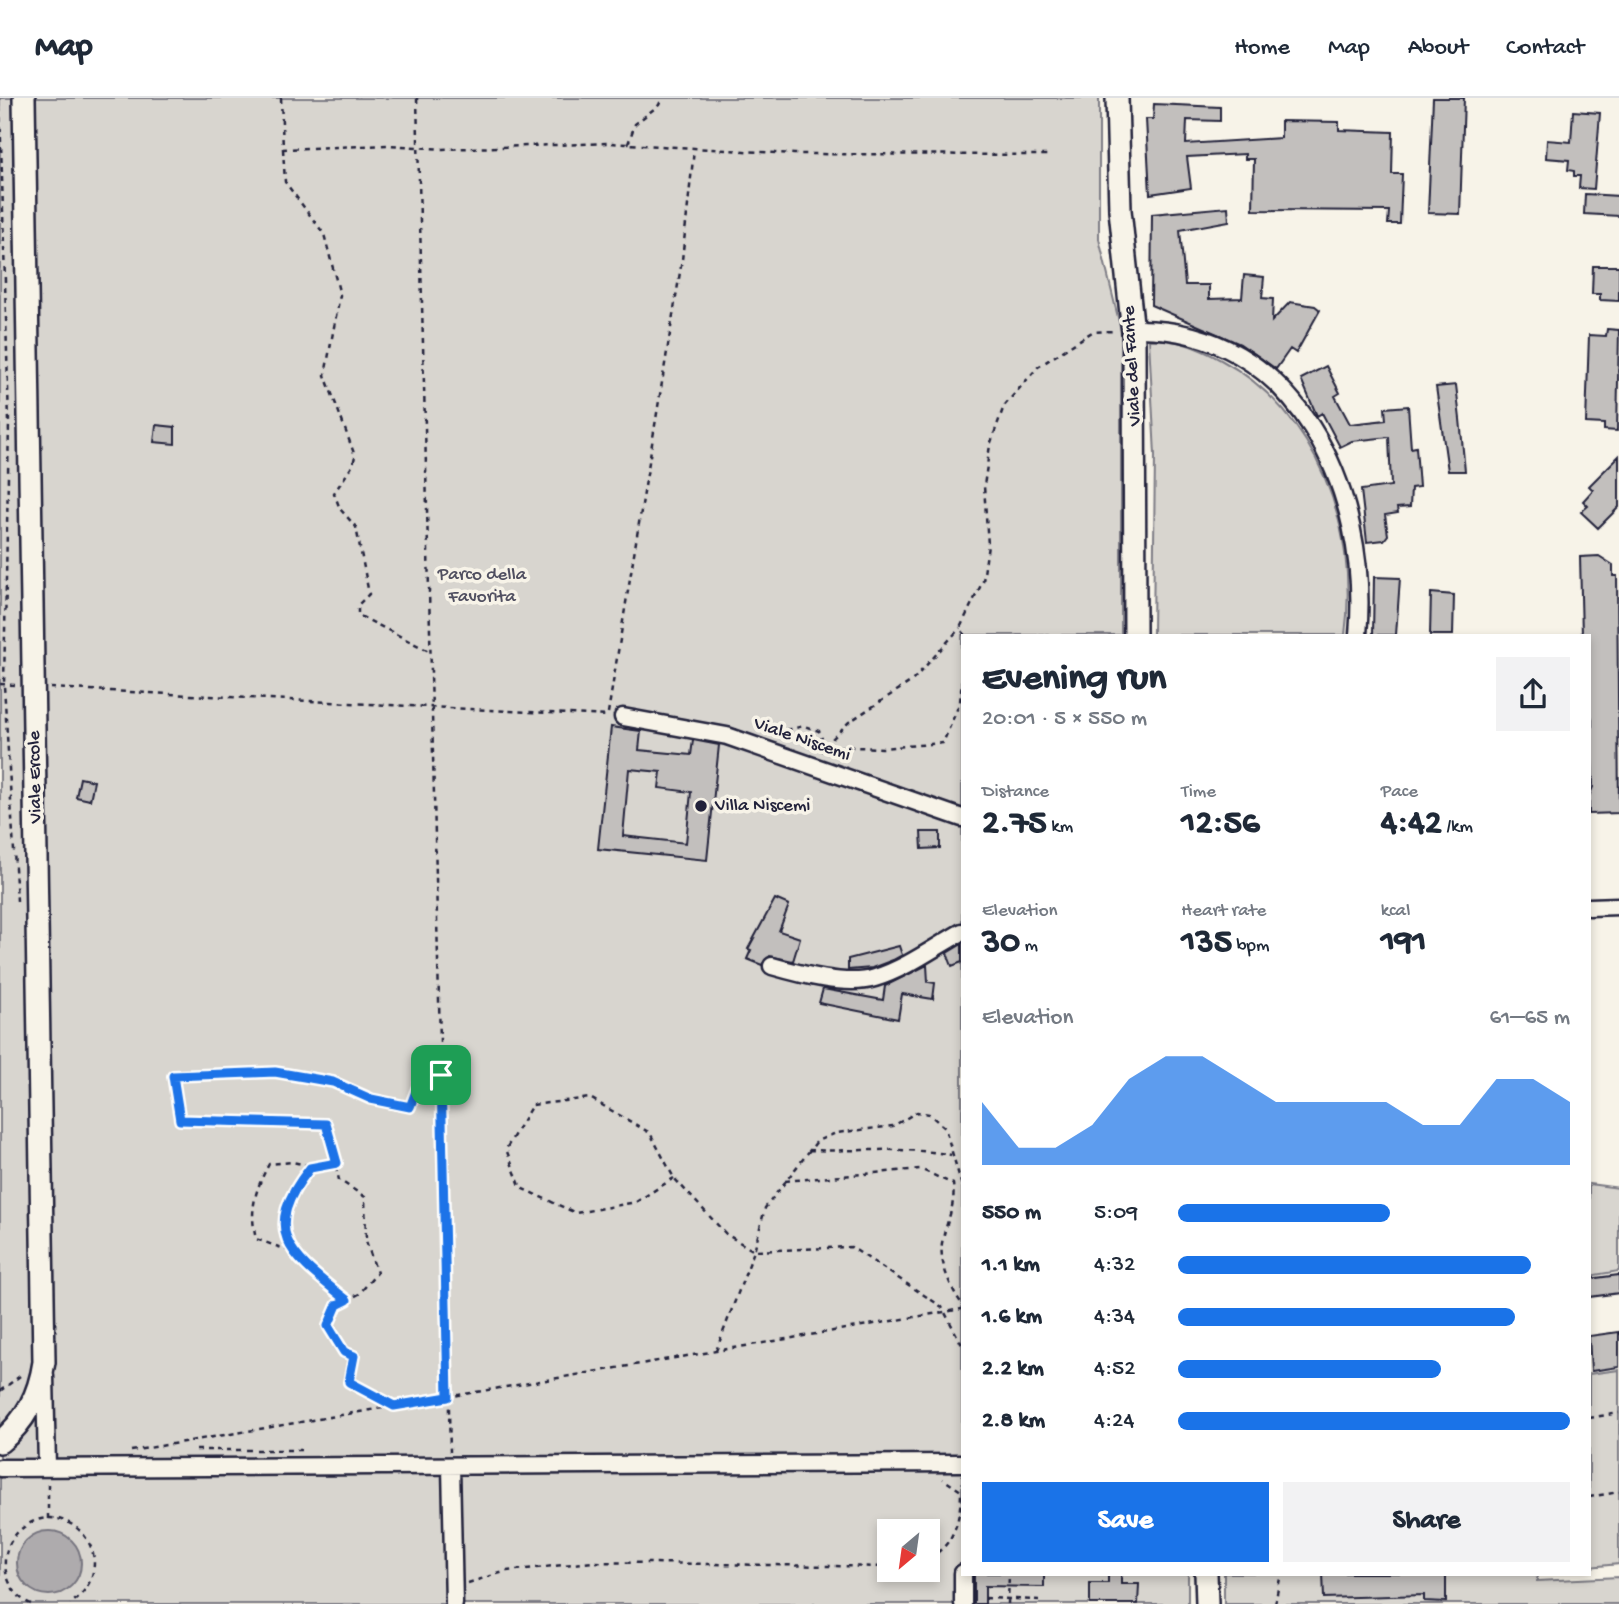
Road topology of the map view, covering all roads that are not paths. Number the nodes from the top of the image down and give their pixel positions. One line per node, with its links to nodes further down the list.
1 (24, 98): 12 (street, Viale Ercole)
2 (1117, 98): 3 (street, Viale del Fante)
3 (1127, 330): 4 (street, Viale del Fante); 5 (street)
4 (1135, 634)
5 (1358, 634)
6 (615, 716): 7 (street, Viale Niscemi)
7 (961, 818)
8 (1619, 906): 9 (street)
9 (1591, 907)
10 (961, 933): 11 (street)
11 (772, 966)
12 (37, 1365): 13 (street, Viale Ercole); 17 (street)
13 (0, 1442)
14 (961, 1463): 15 (street)
15 (451, 1466): 17 (street); 20 (street)
16 (0, 1468): 17 (street)
17 (47, 1468)
18 (964, 1576): 21 (street)
19 (1206, 1576): 22 (street)
20 (454, 1604)
21 (963, 1604)
22 (1207, 1604)

